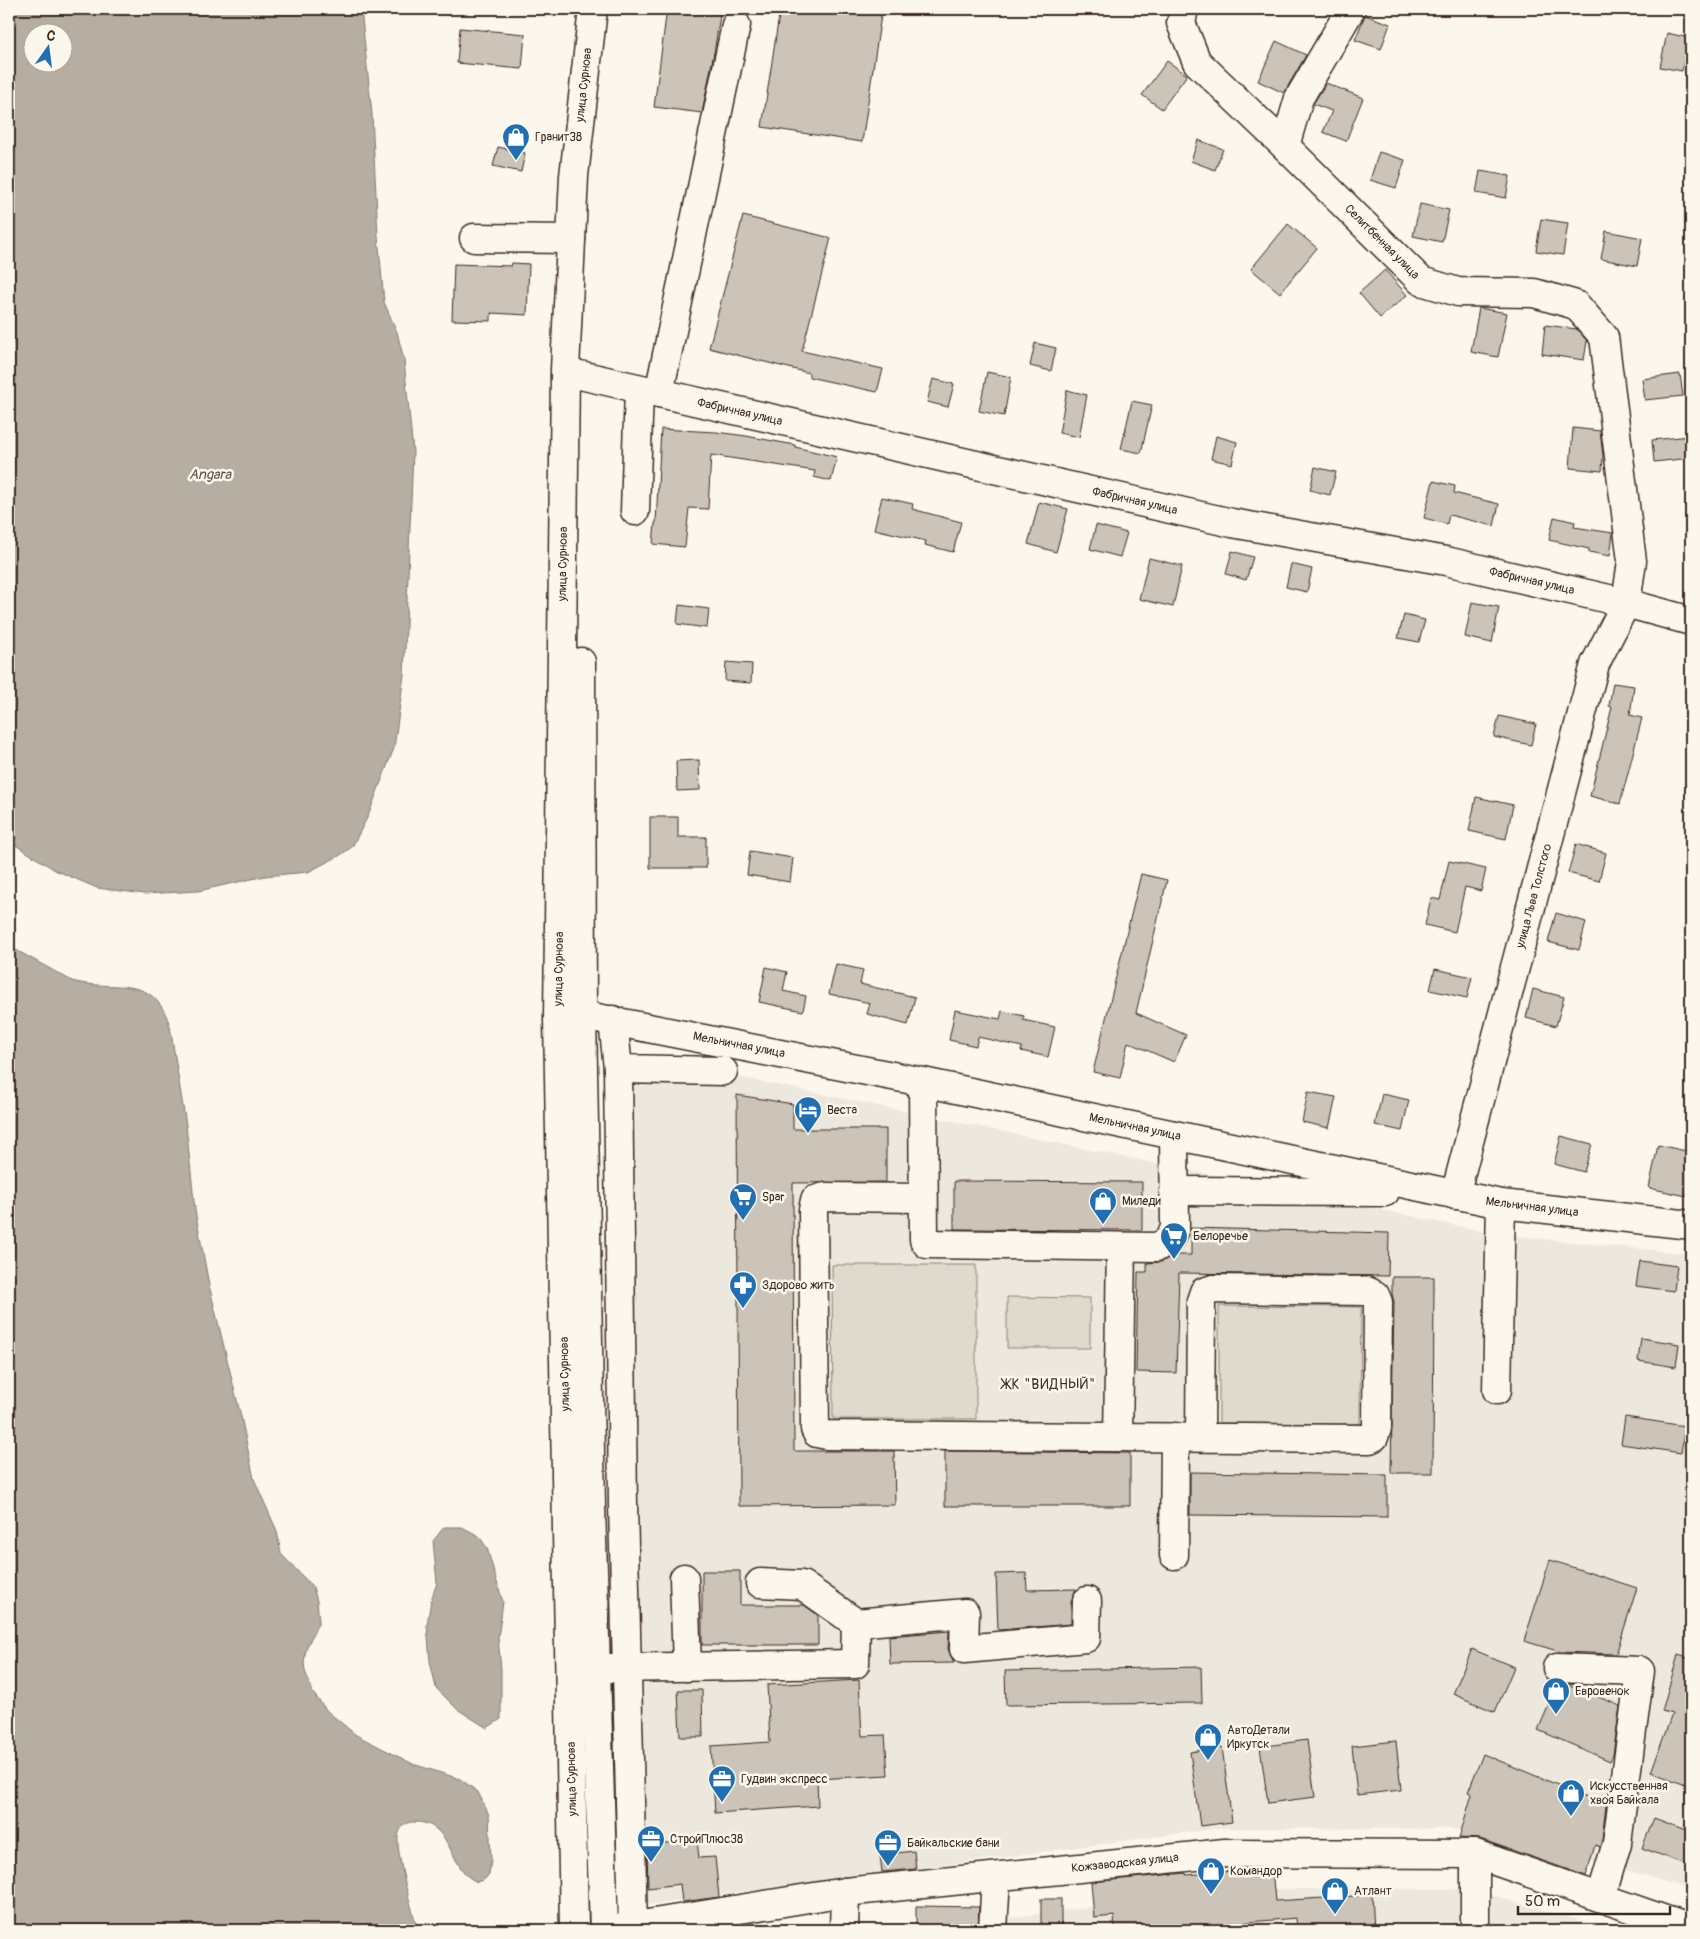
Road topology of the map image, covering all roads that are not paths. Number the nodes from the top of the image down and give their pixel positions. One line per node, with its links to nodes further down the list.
1 (593, 9): 8 (main road, улица Сурнова)
2 (607, 9): 9 (main road, улица Сурнова)
3 (1184, 9): 6 (main road, Селитбенная улица)
4 (1351, 9): 6 (main road)
5 (736, 25): 10 (main road)
6 (1285, 146): 12 (main road, Селитбенная улица)
7 (474, 238): 8 (main road)
8 (571, 239): 44 (main road, улица Сурнова)
9 (580, 376): 10 (main road, Фабричная улица); 14 (main road, улица Сурнова)
10 (649, 391): 11 (main road); 12 (main road, Фабричная улица)
11 (635, 511)
12 (1626, 603): 13 (main road, Фабричная улица); 21 (main road, улица Льва Толстого)
13 (1691, 621)
14 (582, 1015): 15 (main road, Мельничная улица); 35 (main road, улица Сурнова)
15 (613, 1020): 16 (main road); 18 (main road, Мельничная улица)
16 (618, 1069): 17 (main road); 36 (main road)
17 (724, 1071)
18 (924, 1082): 19 (main road, Мельничная улица); 22 (main road)
19 (1174, 1135): 20 (main road); 21 (main road, Мельничная улица)
20 (1174, 1191): 21 (main road); 25 (main road)
21 (1450, 1194): 23 (main road, Мельничная улица)
22 (923, 1198): 25 (main road); 27 (main road)
23 (1501, 1204): 24 (main road, Мельничная улица); 26 (main road)
24 (1691, 1225)
25 (1121, 1247): 27 (main road)
26 (1497, 1390)
27 (1118, 1437): 28 (main road)
28 (1187, 1437): 28 (main road); 29 (main road)
29 (1174, 1555)
30 (684, 1578): 34 (main road)
31 (760, 1583): 33 (main road)
32 (1087, 1601): 33 (main road)
33 (856, 1623): 34 (main road)
34 (687, 1667): 36 (main road)
35 (596, 1668): 36 (main road); 45 (main road, улица Сурнова)
36 (627, 1668): 42 (main road)
37 (1557, 1668): 41 (main road)
38 (1475, 1854): 39 (main road, Кожзаводская улица); 41 (main road, Кожзаводская улица); 48 (main road)
39 (996, 1877): 40 (main road, Кожзаводская улица); 47 (main road)
40 (845, 1892): 42 (main road, Кожзаводская улица); 46 (main road)
41 (1601, 1898): 43 (main road, Кожзаводская улица)
42 (622, 1928)
43 (1691, 1929)
44 (574, 1930)
45 (604, 1930)
46 (844, 1930)
47 (994, 1930)
48 (1475, 1930)

